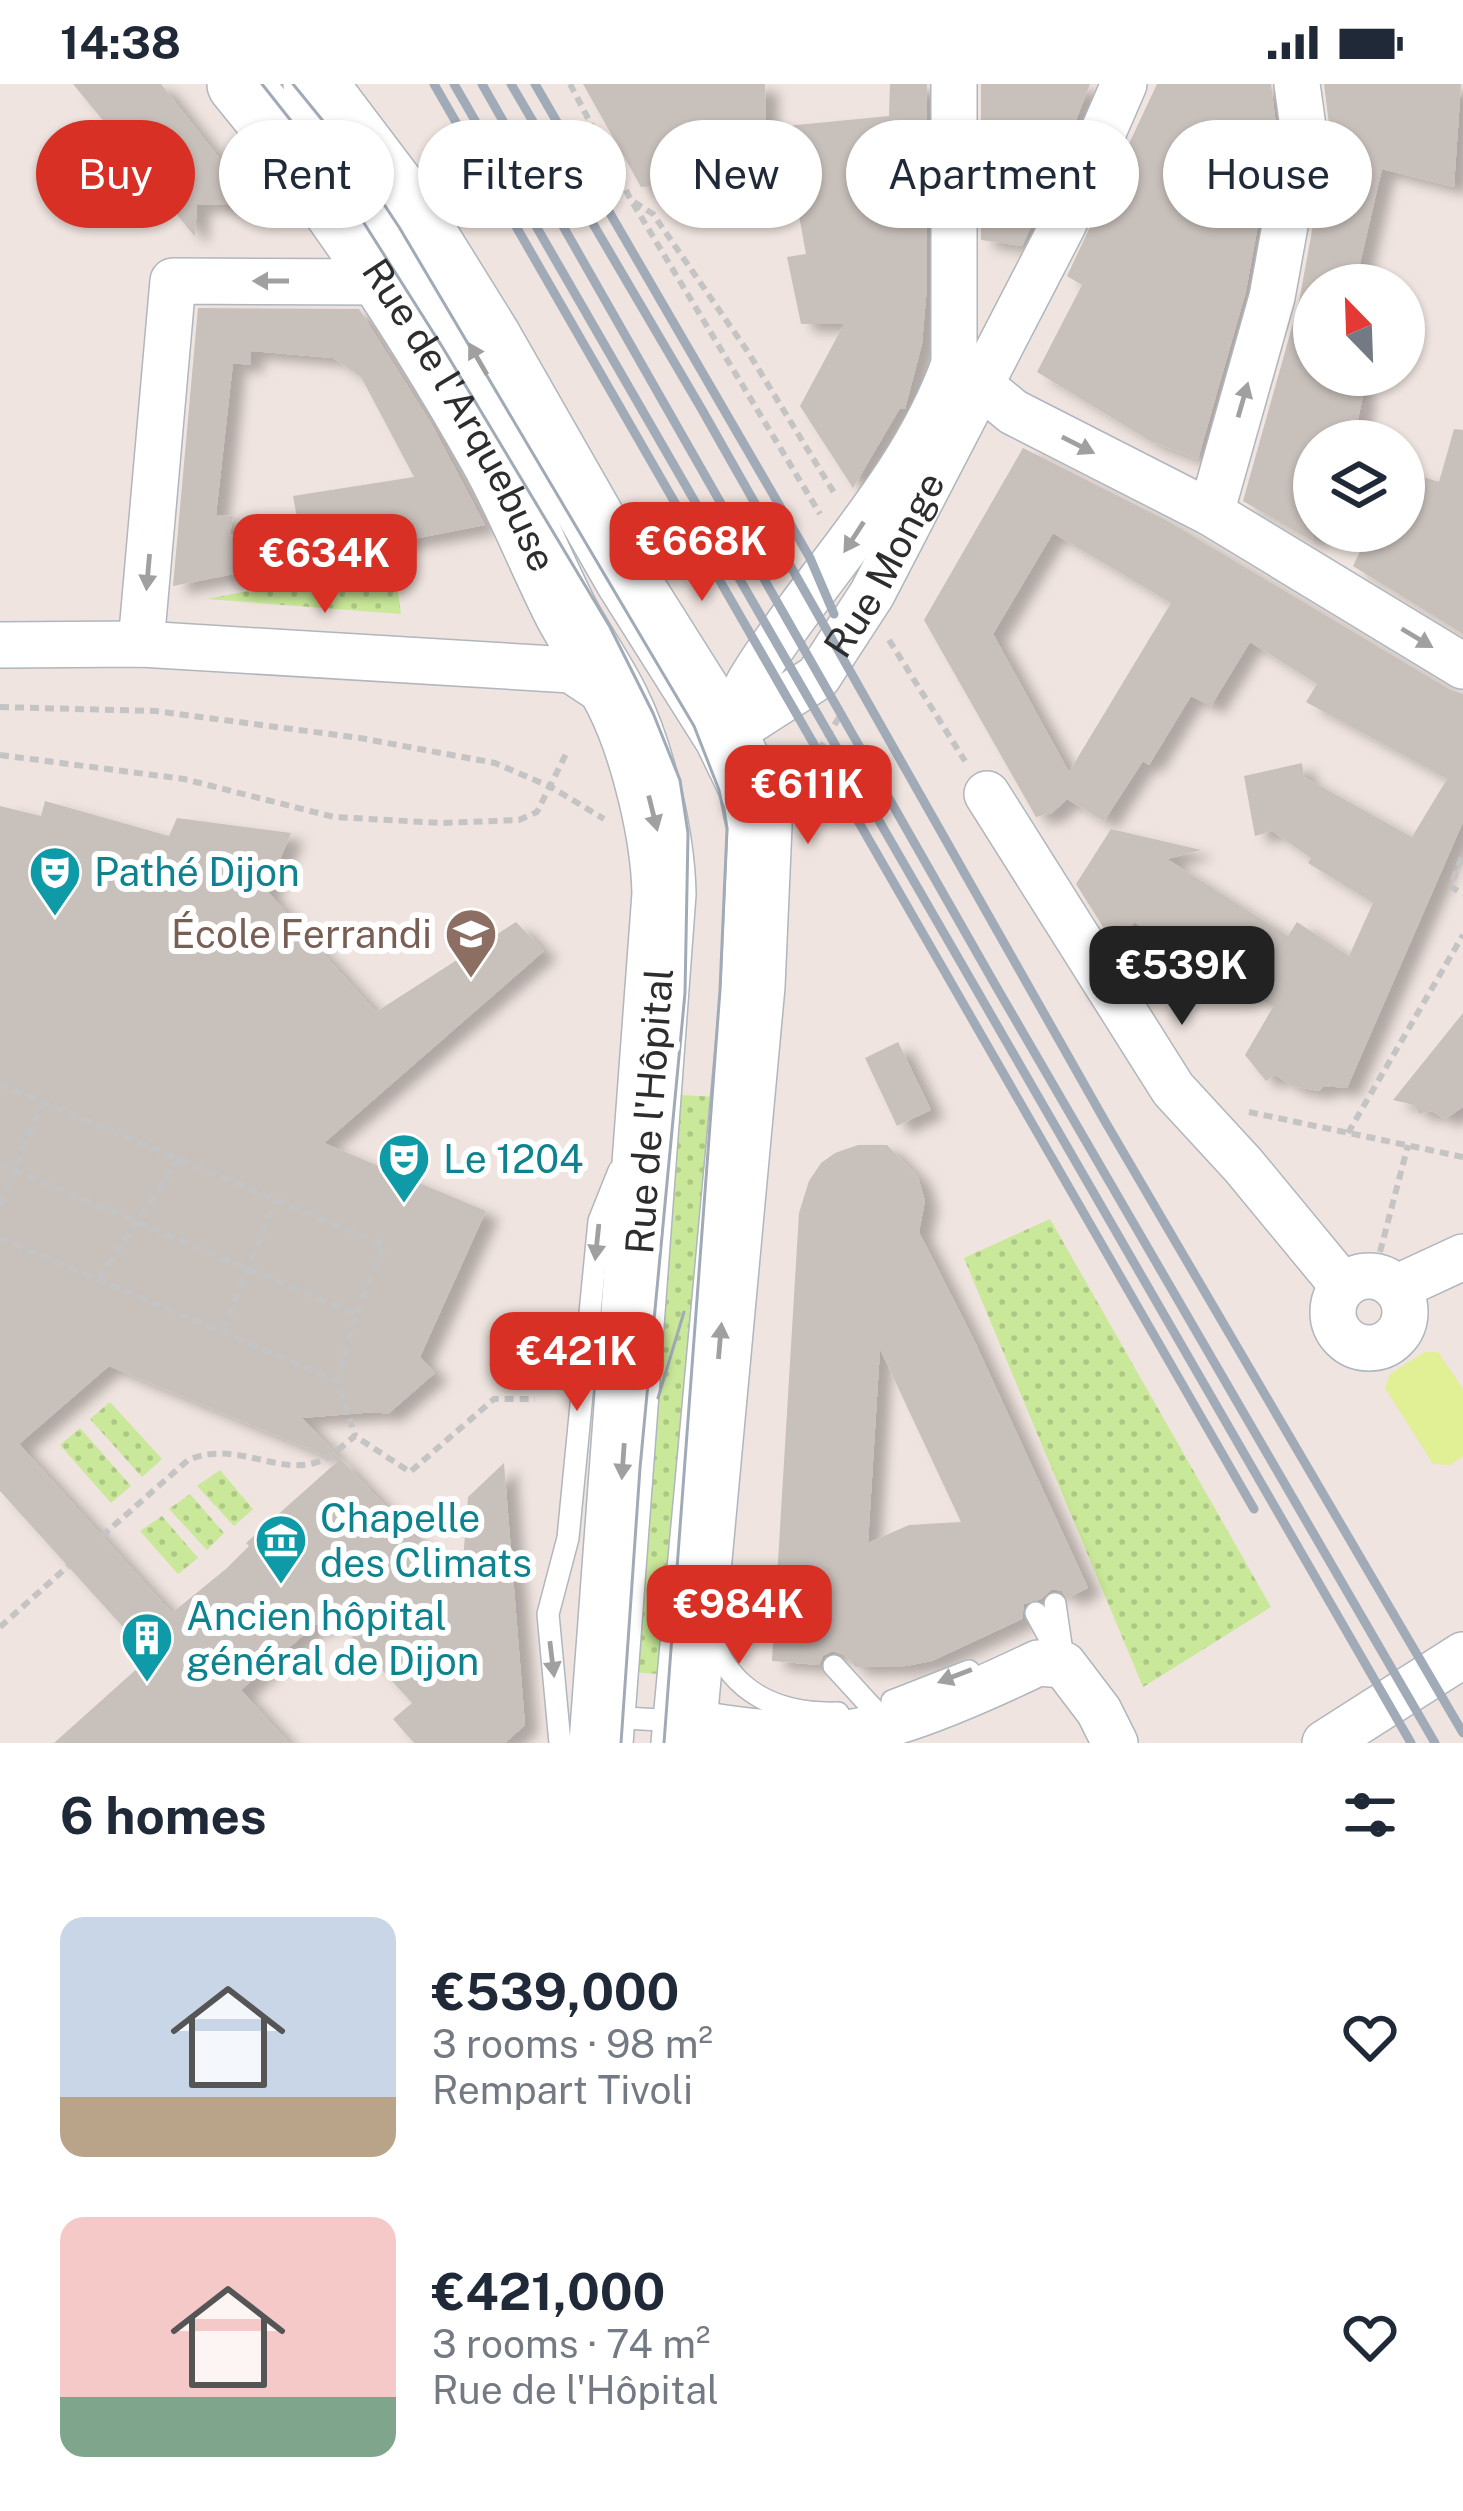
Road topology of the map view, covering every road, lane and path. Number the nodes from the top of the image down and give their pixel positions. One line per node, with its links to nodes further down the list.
1 (239, 84): 11 (main road, Rue de l'Arquebuse)
2 (262, 84): 16 (lane, Rue de l'Arquebuse)
3 (293, 84): 24 (lane, Rue de l'Arquebuse, one-way to 3)
4 (315, 84): 24 (main road, Rue de l'Arquebuse)
5 (570, 84): 9 (path)
6 (954, 84): 10 (street)
7 (1124, 84): 12 (street, Rue Monge)
8 (1298, 84): 14 (street, one-way to 8)
9 (631, 200): 15 (path); 15 (path)
10 (954, 273): 12 (street); 13 (street)
11 (388, 282): 17 (street, one-way to 17); 21 (main road, Rue de l'Arquebuse)
12 (1024, 301): 13 (street, Rue Monge)
13 (967, 373): 14 (street, one-way to 14); 15 (street, Rue Monge); 24 (street, Rue Monge)
14 (1210, 513): 20 (street, one-way to 20)
15 (855, 535): 24 (street, Rue Monge)
16 (558, 539)
17 (142, 644): 18 (street); 21 (street)
18 (0, 645)
19 (890, 645): 29 (path)
20 (1463, 666)
21 (615, 673): 24 (main road); 64 (main road, Rue de l'Hôpital, one-way to 64)
22 (850, 701): 27 (path)
23 (0, 707): 28 (path)
24 (725, 736): 57 (main road, one-way to 24)
25 (568, 752): 28 (path)
26 (0, 755): 28 (path)
27 (803, 780)
28 (551, 787)
29 (987, 794): 34 (street)
30 (1463, 854): 31 (path)
31 (1463, 895)
32 (1463, 934): 36 (path)
33 (0, 1084): 35 (path)
34 (1181, 1098): 36 (path); 49 (street)
35 (43, 1102): 39 (path); 41 (path)
36 (1348, 1133): 37 (path)
37 (1408, 1145): 38 (path); 49 (path)
38 (1463, 1156)
39 (179, 1159): 42 (path); 44 (path)
40 (0, 1164): 41 (path)
41 (14, 1170): 43 (path); 44 (path)
42 (276, 1200): 47 (path); 50 (path)
43 (0, 1204)
44 (137, 1222): 47 (path); 48 (path)
45 (0, 1238): 48 (path)
46 (1463, 1257): 49 (street)
47 (248, 1268): 50 (path); 51 (path)
48 (98, 1278): 51 (path)
49 (1371, 1283)
50 (356, 1314): 52 (path)
51 (223, 1331): 52 (path)
52 (338, 1381): 54 (path)
53 (535, 1400): 54 (path)
54 (356, 1436): 55 (path)
55 (102, 1536)
56 (68, 1566): 59 (path)
57 (698, 1583): 63 (lane); 65 (main road)
58 (1046, 1608): 61 (lane)
59 (0, 1627)
60 (1463, 1655): 67 (street)
61 (1051, 1664): 63 (street); 66 (street)
62 (841, 1666): 63 (lane)
63 (900, 1722): 65 (street)
64 (581, 1727): 65 (lane)
65 (684, 1732)
66 (1115, 1743)
67 (1325, 1743)

